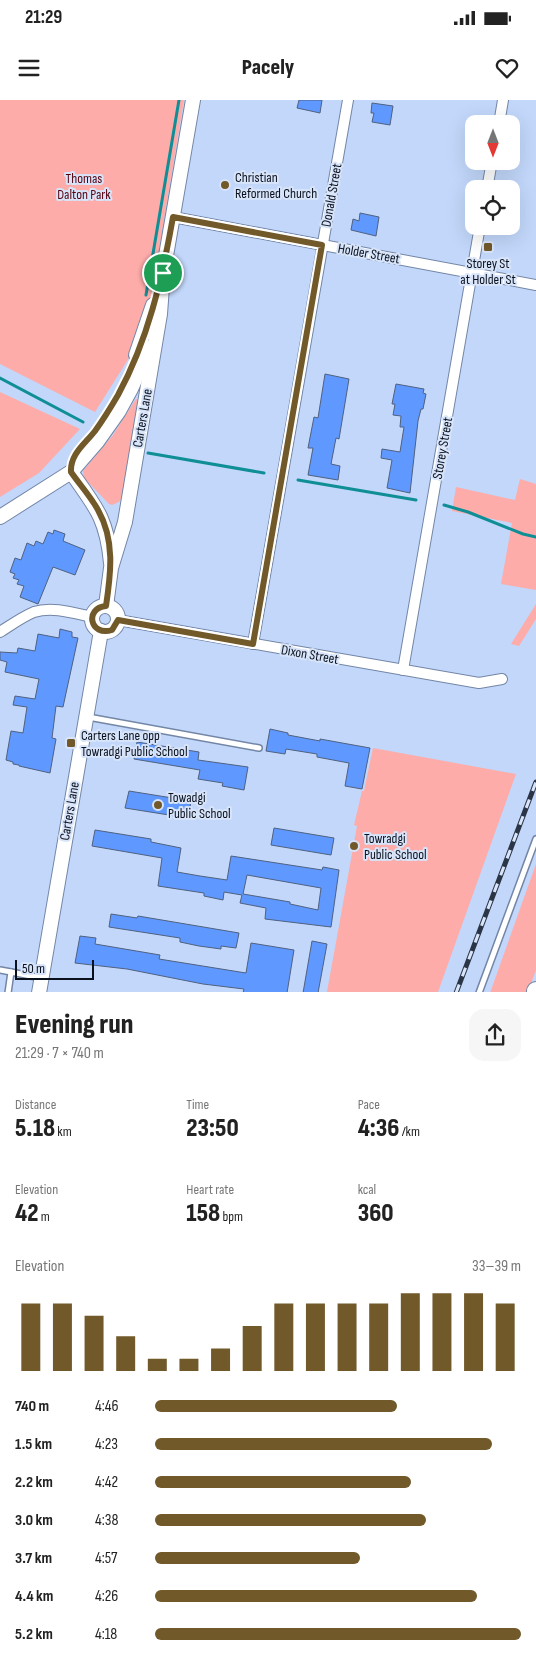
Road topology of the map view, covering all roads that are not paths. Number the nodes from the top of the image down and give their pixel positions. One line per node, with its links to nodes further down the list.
1 (193, 100): 5 (main road, Carters Lane)
2 (348, 100): 7 (street, Donald Street)
3 (503, 100): 4 (street)
4 (500, 115)
5 (173, 217): 7 (street, Holder Street); 9 (main road, Carters Lane)
6 (478, 235): 8 (street, Storey Street)
7 (322, 245): 8 (street, Holder Street); 22 (street, Donald Street)
8 (472, 272): 10 (street, Holder Street); 23 (street, Storey Street)
9 (163, 273): 11 (main road, Carters Lane); 12 (main road)
10 (536, 285)
11 (158, 325): 12 (main road, Carters Lane); 13 (main road, Carters Lane)
12 (71, 472): 14 (main road, Carters Lane); 15 (main road, Carters Lane)
13 (128, 502): 14 (main road); 16 (main road, Carters Lane)
14 (108, 511): 16 (main road, Carters Lane)
15 (0, 517)
16 (111, 568): 17 (main road, Carters Lane)
17 (106, 606): 18 (main road); 19 (main road)
18 (92, 617): 20 (main road); 21 (street)
19 (118, 620): 20 (main road); 22 (street, Dixon Street)
20 (101, 631): 25 (main road, Carters Lane)
21 (0, 632)
22 (253, 644): 23 (street, Dixon Street)
23 (404, 670): 24 (street, Dixon Street)
24 (502, 679)
25 (85, 717): 26 (lane); 30 (main road, Carters Lane)
26 (259, 748)
27 (536, 839): 33 (lane)
28 (0, 970): 29 (lane)
29 (11, 972): 30 (lane); 31 (lane)
30 (42, 978): 32 (main road, Carters Lane)
31 (8, 992)
32 (40, 992)
33 (479, 992)

